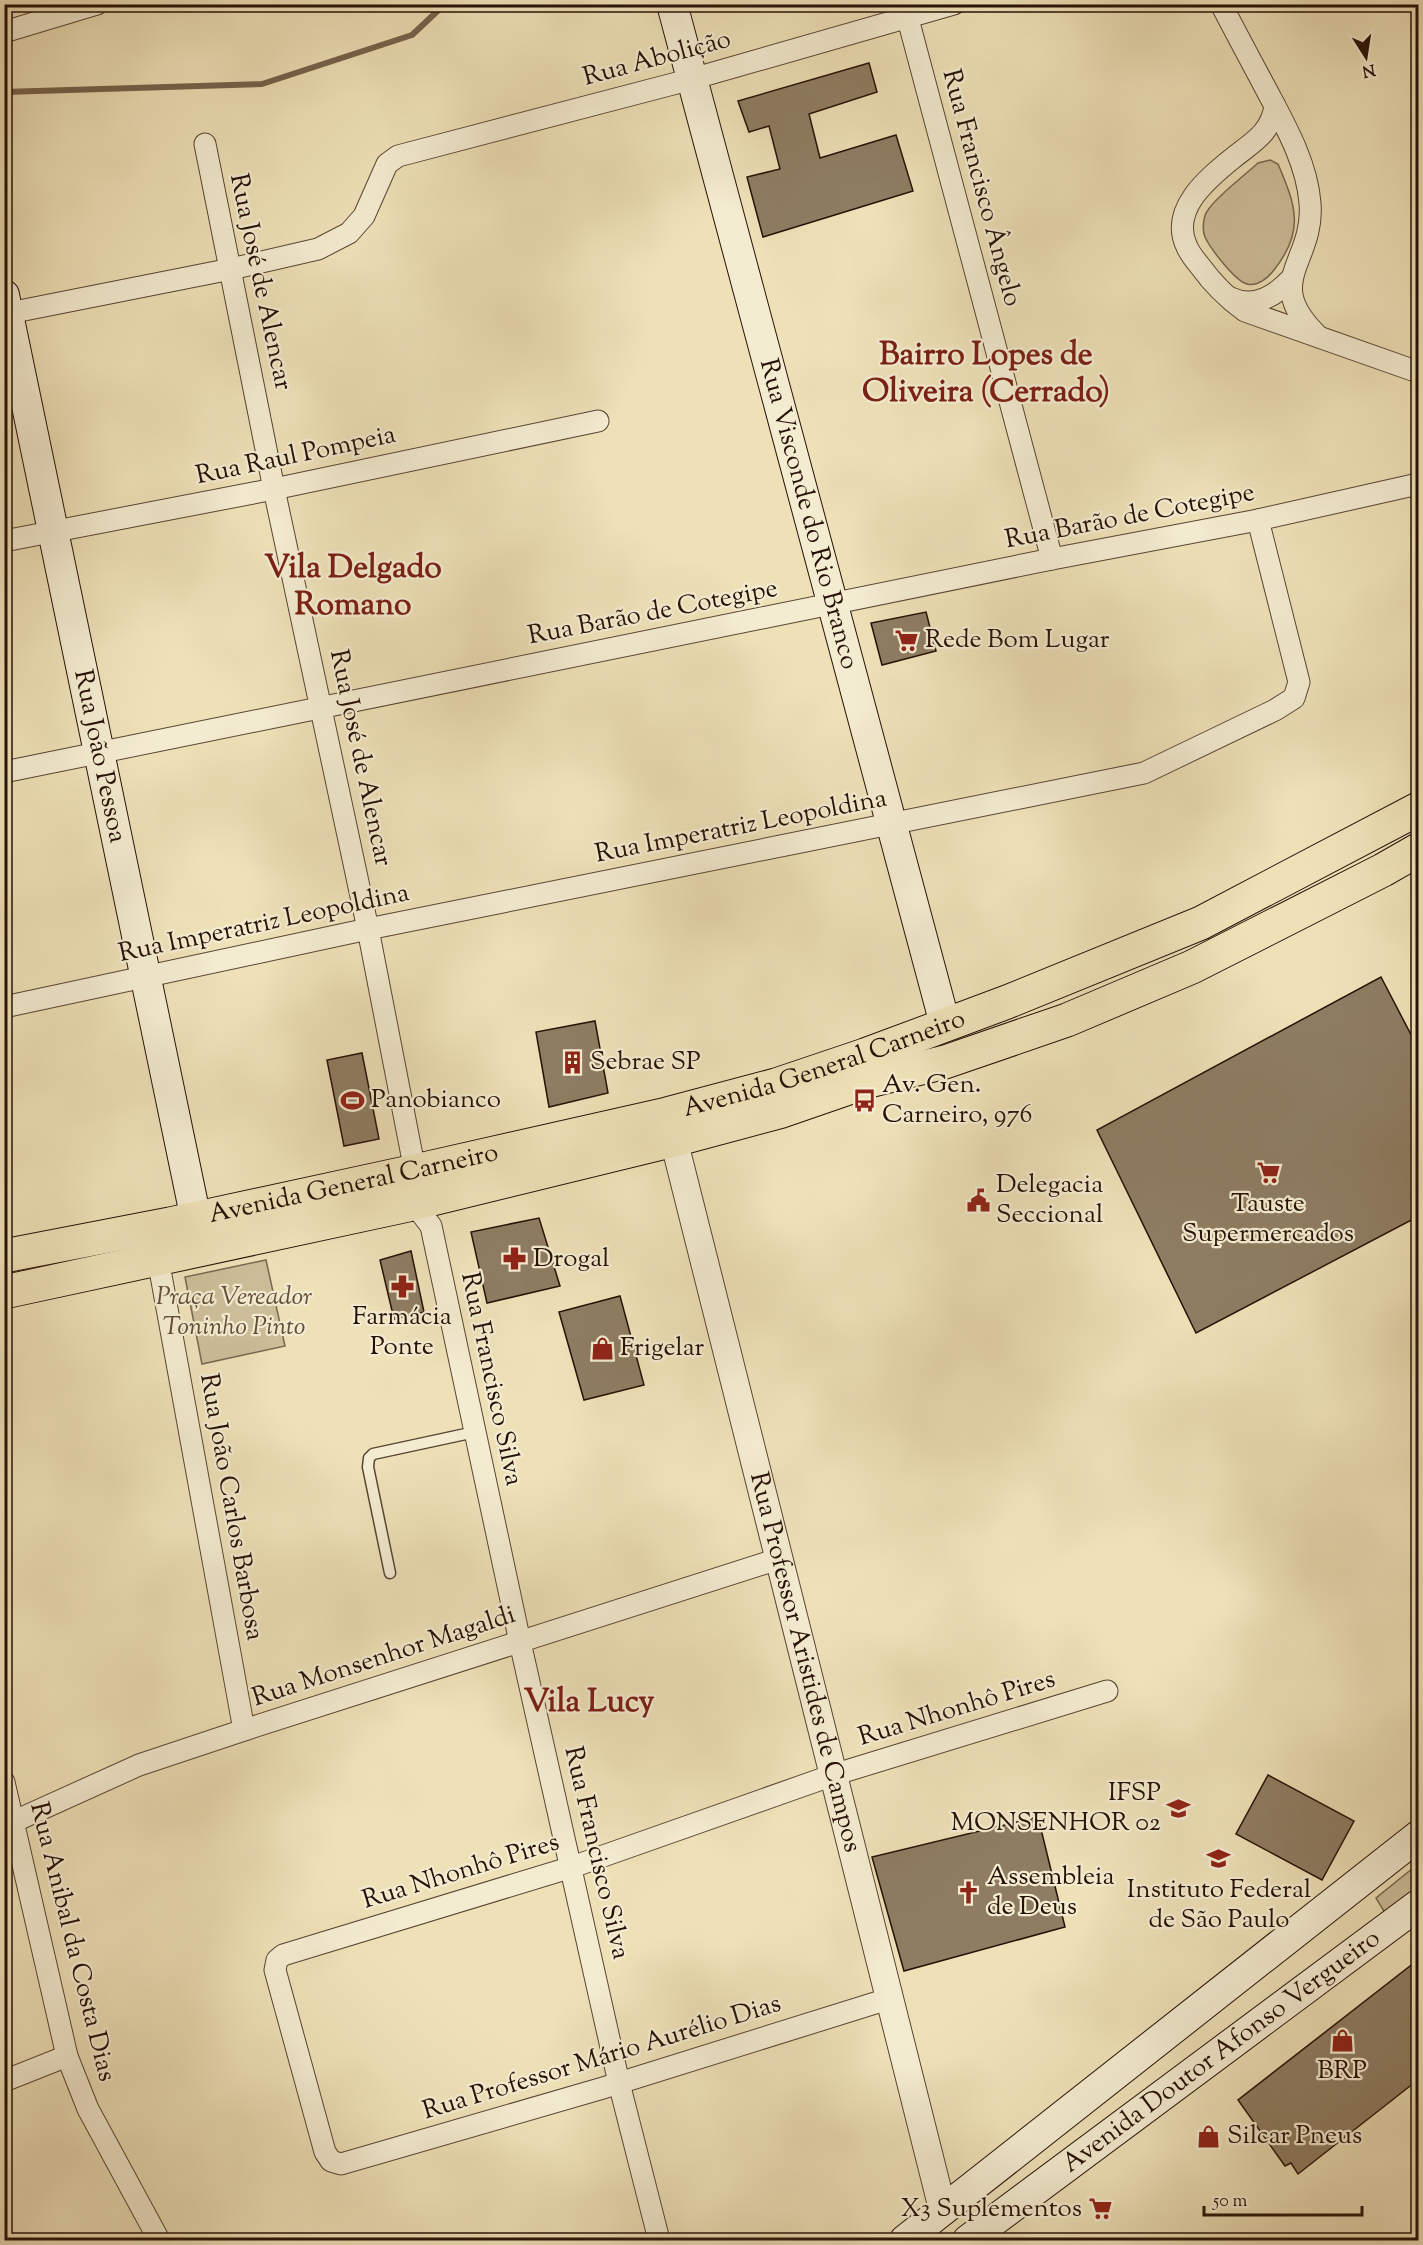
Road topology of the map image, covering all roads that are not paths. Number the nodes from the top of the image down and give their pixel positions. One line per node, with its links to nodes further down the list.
1 (98, 4): 6 (street)
2 (672, 4): 7 (main road, Rua Visconde do Rio Branco)
3 (954, 4): 5 (street, Rua Abolição)
4 (1221, 4): 8 (street)
5 (905, 11): 7 (street, Rua Abolição); 24 (street, Rua Francisco Ângelo)
6 (4, 32)
7 (692, 79): 12 (street, Rua Abolição); 25 (main road, Rua Visconde do Rio Branco)
8 (1275, 106): 9 (street); 11 (street)
9 (1259, 137): 11 (street); 14 (street)
10 (205, 144): 12 (street, Rua José de Alencar)
11 (1298, 154): 13 (street)
12 (231, 269): 15 (street); 20 (street, Rua José de Alencar)
13 (1291, 279): 14 (street); 16 (street)
14 (1225, 296): 16 (street)
15 (6, 307): 22 (main road, Rua João Pessoa)
16 (1322, 339): 17 (street)
17 (1419, 372)
18 (598, 421): 20 (street, Rua Raul Pompeia)
19 (1419, 484): 21 (street, Rua Barão de Cotegipe)
20 (274, 489): 22 (street, Rua Raul Pompeia); 26 (street, Rua José de Alencar)
21 (1258, 520): 24 (street, Rua Barão de Cotegipe); 30 (street, Rua Imperatriz Leopoldina)
22 (54, 531): 23 (street, Rua Raul Pompeia); 27 (main road, Rua João Pessoa)
23 (4, 542)
24 (1052, 559): 25 (street, Rua Barão de Cotegipe)
25 (832, 605): 26 (street, Rua Barão de Cotegipe); 30 (main road, Rua Visconde do Rio Branco)
26 (321, 707): 27 (street, Rua Barão de Cotegipe); 32 (street, Rua José de Alencar)
27 (99, 752): 28 (street, Rua Barão de Cotegipe); 33 (main road, Rua João Pessoa)
28 (4, 772)
29 (1419, 809): 35 (main road, Avenida General Carneiro)
30 (891, 824): 32 (street, Rua Imperatriz Leopoldina); 35 (main road, Rua Visconde do Rio Branco)
31 (1419, 850): 36 (main road, Avenida General Carneiro)
32 (368, 929): 33 (street, Rua Imperatriz Leopoldina); 37 (street, Rua José de Alencar)
33 (146, 977): 34 (street, Rua Imperatriz Leopoldina); 39 (main road, Rua João Pessoa)
34 (4, 1007)
35 (945, 1024): 36 (main road, Avenida General Carneiro)
36 (670, 1127): 37 (main road, Avenida General Carneiro); 38 (main road, Avenida General Carneiro); 45 (street, Rua Professor Aristides de Campos)
37 (415, 1171): 39 (main road, Avenida General Carneiro)
38 (408, 1205): 40 (main road, Avenida General Carneiro); 44 (street, Rua Francisco Silva)
39 (196, 1218): 40 (main road, Avenida General Carneiro); 41 (main road, Avenida General Carneiro)
40 (232, 1243): 42 (main road, Avenida General Carneiro)
41 (4, 1256)
42 (158, 1259): 43 (main road, Avenida General Carneiro); 49 (street, Rua João Carlos Barbosa)
43 (4, 1292)
44 (475, 1432): 46 (lane); 47 (street, Rua Francisco Silva)
45 (778, 1559): 47 (street, Rua Monsenhor Magaldi); 50 (street, Rua Professor Aristides de Campos)
46 (390, 1573)
47 (520, 1642): 49 (street, Rua Monsenhor Magaldi); 54 (street, Rua Francisco Silva)
48 (1107, 1691): 50 (street, Rua Nhonhô Pires)
49 (244, 1730): 52 (street, Rua Monsenhor Magaldi)
50 (833, 1775): 54 (street, Rua Nhonhô Pires); 56 (street, Rua Professor Aristides de Campos)
51 (4, 1782): 52 (street, Rua Anibal da Costa Dias)
52 (9, 1824): 57 (street, Rua Anibal da Costa Dias)
53 (1419, 1836): 61 (main road, Avenida Doutor Afonso Vergueiro)
54 (572, 1867): 59 (street, Rua Francisco Silva); 60 (street, Rua Nhonhô Pires)
55 (1419, 1905): 66 (main road, Avenida Doutor Afonso Vergueiro)
56 (888, 1999): 59 (street, Rua Professor Mário Aurélio Dias); 61 (street, Rua Professor Aristides de Campos)
57 (68, 2056): 58 (street); 62 (street, Rua Anibal da Costa Dias)
58 (4, 2081)
59 (619, 2083): 60 (street, Rua Professor Mário Aurélio Dias); 63 (street, Rua Francisco Silva)
60 (331, 2161)
61 (943, 2211): 64 (main road, Avenida Doutor Afonso Vergueiro); 65 (main road)
62 (159, 2241)
63 (659, 2241)
64 (905, 2241)
65 (942, 2241)
66 (968, 2241)

